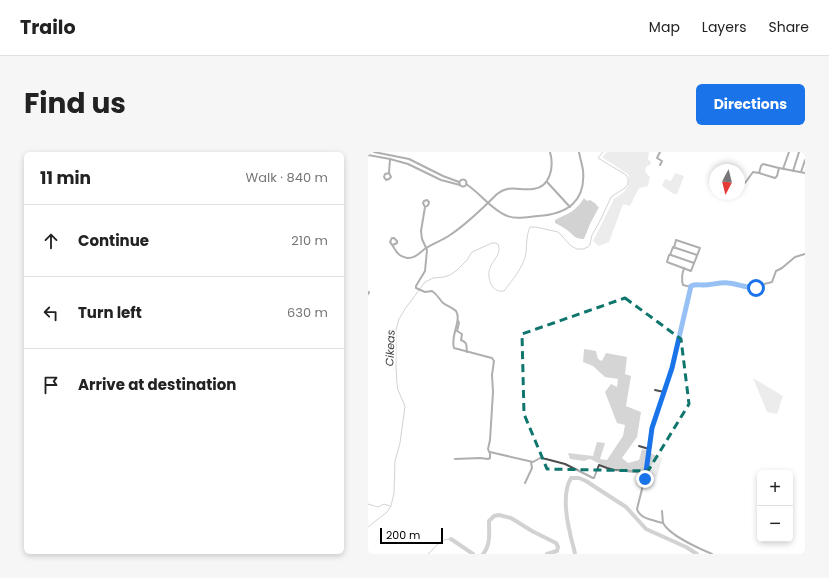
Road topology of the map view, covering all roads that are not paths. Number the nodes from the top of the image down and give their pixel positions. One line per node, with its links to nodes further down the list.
1 (374, 152): 8 (street)
2 (550, 152): 21 (street)
3 (579, 152): 27 (street)
4 (660, 152): 12 (street)
5 (789, 152): 14 (street)
6 (799, 152): 15 (street)
7 (368, 155): 9 (street)
8 (401, 157): 11 (street); 20 (street)
9 (390, 159): 11 (street); 17 (street)
10 (805, 160): 16 (street)
11 (400, 161): 24 (street)
12 (660, 165)
13 (780, 168): 14 (street); 18 (street); 18 (street)
14 (783, 169): 15 (street)
15 (793, 171): 16 (street)
16 (801, 172): 19 (street)
17 (389, 173)
18 (759, 173): 22 (street)
19 (805, 174)
20 (459, 182): 23 (street); 24 (street)
21 (546, 182): 25 (street); 27 (street)
22 (745, 183)
23 (466, 184): 24 (street); 25 (street)
24 (460, 185)
25 (488, 202): 27 (street); 29 (street)
26 (425, 207): 29 (street)
27 (570, 207)
28 (393, 245): 29 (street)
29 (426, 248): 37 (street)
30 (674, 248): 32 (street); 33 (street); 33 (street)
31 (805, 254): 36 (street)
32 (670, 255): 34 (street); 35 (street)
33 (697, 255): 34 (street)
34 (694, 263): 35 (street)
35 (684, 268): 36 (street)
36 (691, 287): 40 (street)
37 (458, 321): 38 (street); 38 (street)
38 (467, 352): 43 (street)
39 (655, 390): 40 (street)
40 (664, 392): 42 (street)
41 (639, 446): 42 (street)
42 (648, 449): 46 (street)
43 (490, 452): 44 (street); 45 (street)
44 (455, 459)
45 (531, 462): 46 (street); 47 (street)
46 (646, 473): 49 (street)
47 (525, 484)
48 (662, 511): 49 (street)
49 (663, 523): 50 (street)
50 (712, 554)

